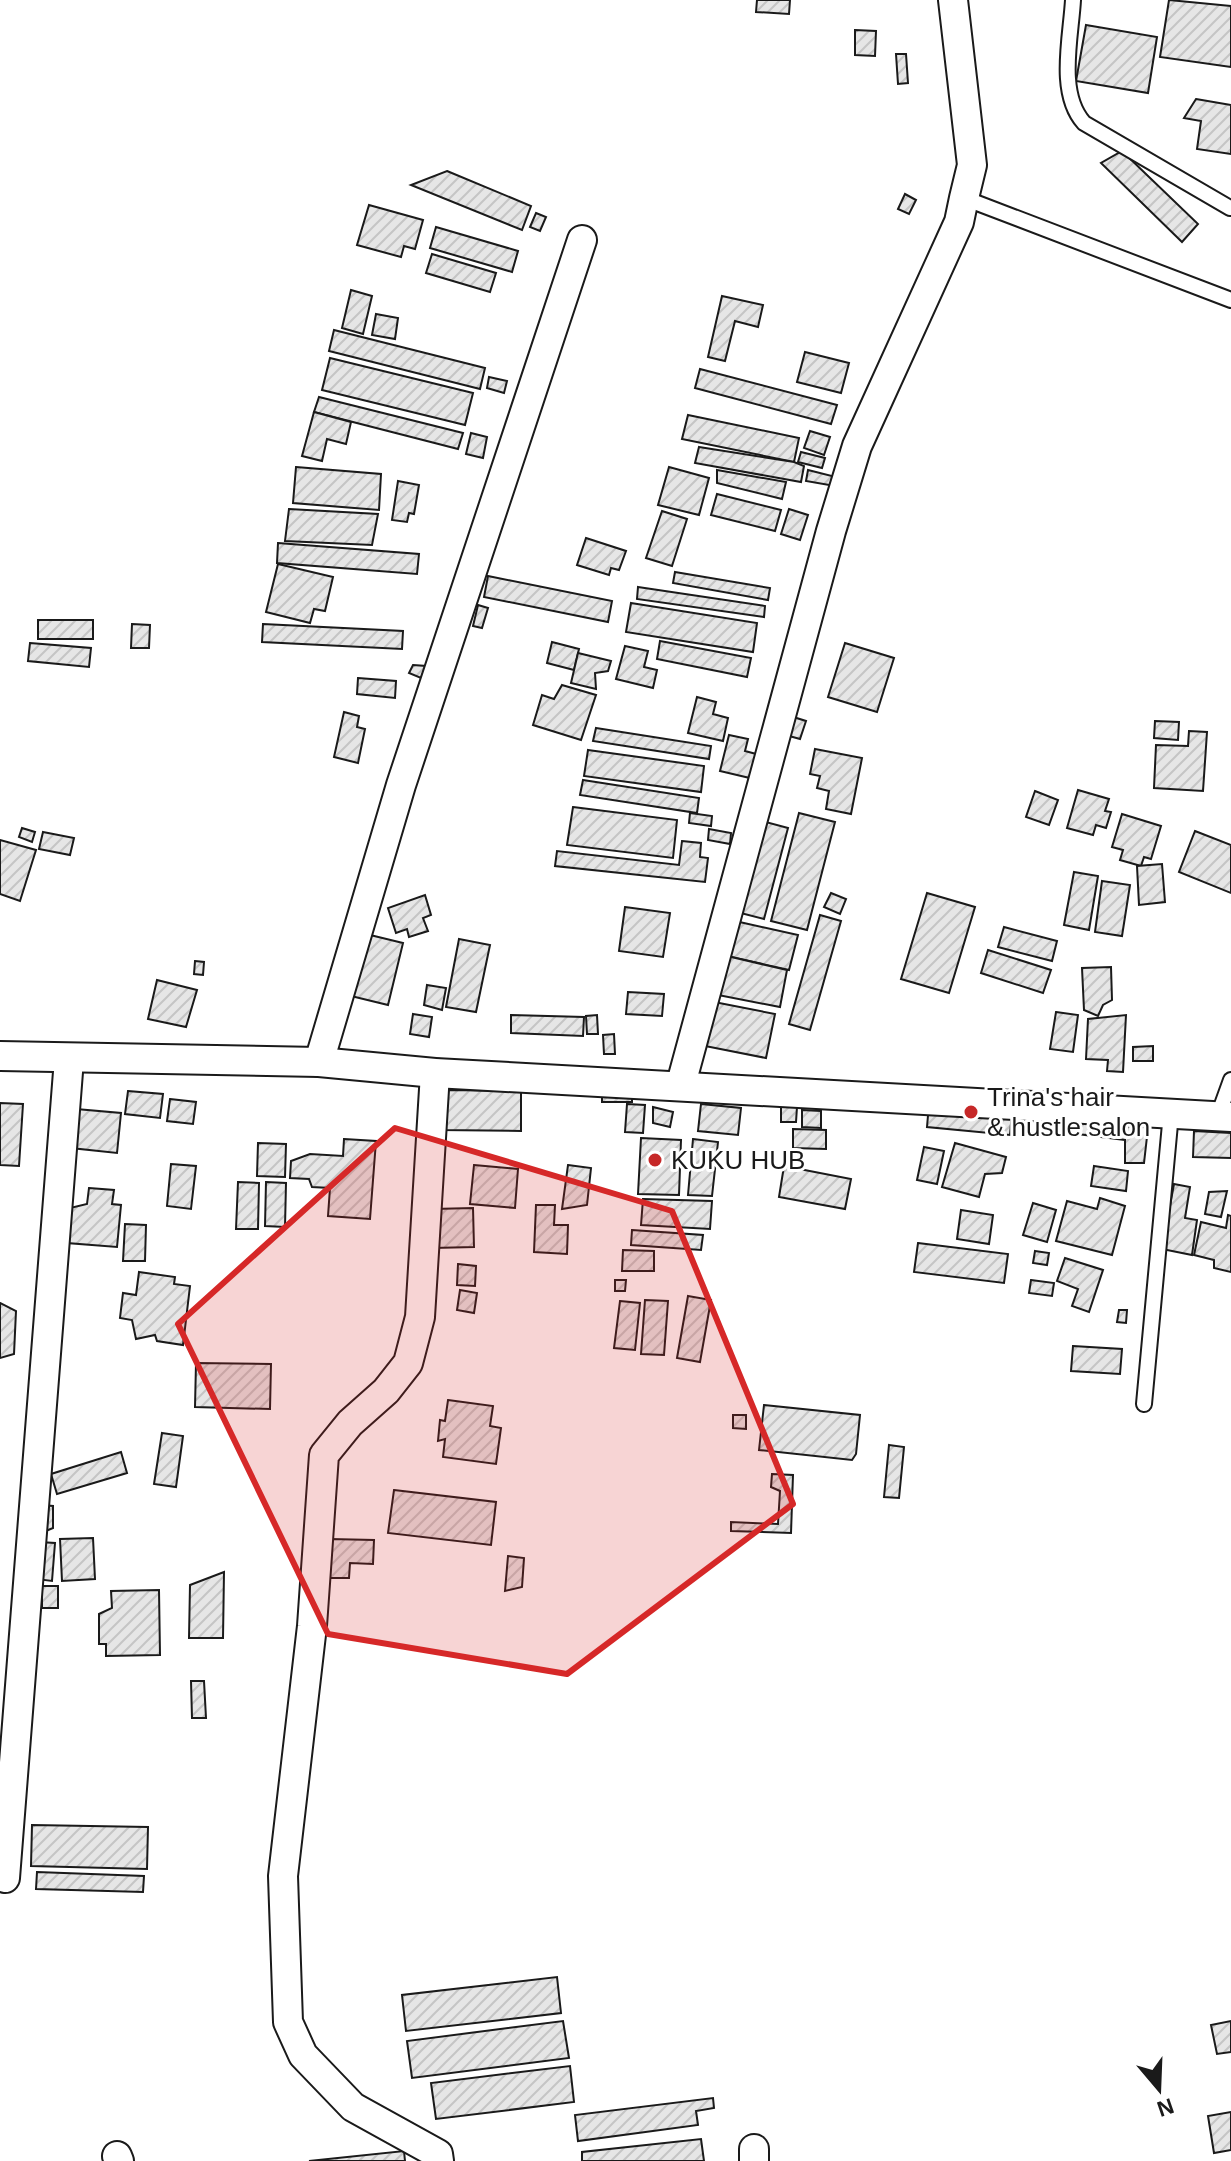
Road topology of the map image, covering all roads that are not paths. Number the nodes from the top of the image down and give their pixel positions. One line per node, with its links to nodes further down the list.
1 (953, 0): 3 (street)
2 (1073, 0): 4 (lane)
3 (964, 198): 6 (lane); 12 (street)
4 (1230, 208)
5 (582, 240): 9 (street)
6 (1231, 300)
7 (0, 1056): 8 (street)
8 (69, 1059): 9 (street); 16 (street)
9 (319, 1062): 10 (street)
10 (435, 1073): 12 (street); 17 (street)
11 (1231, 1080): 14 (lane)
12 (681, 1084): 13 (street)
13 (1171, 1113): 14 (street); 15 (lane)
14 (1225, 1116)
15 (1144, 1404)
16 (5, 1878)
17 (439, 2161)

